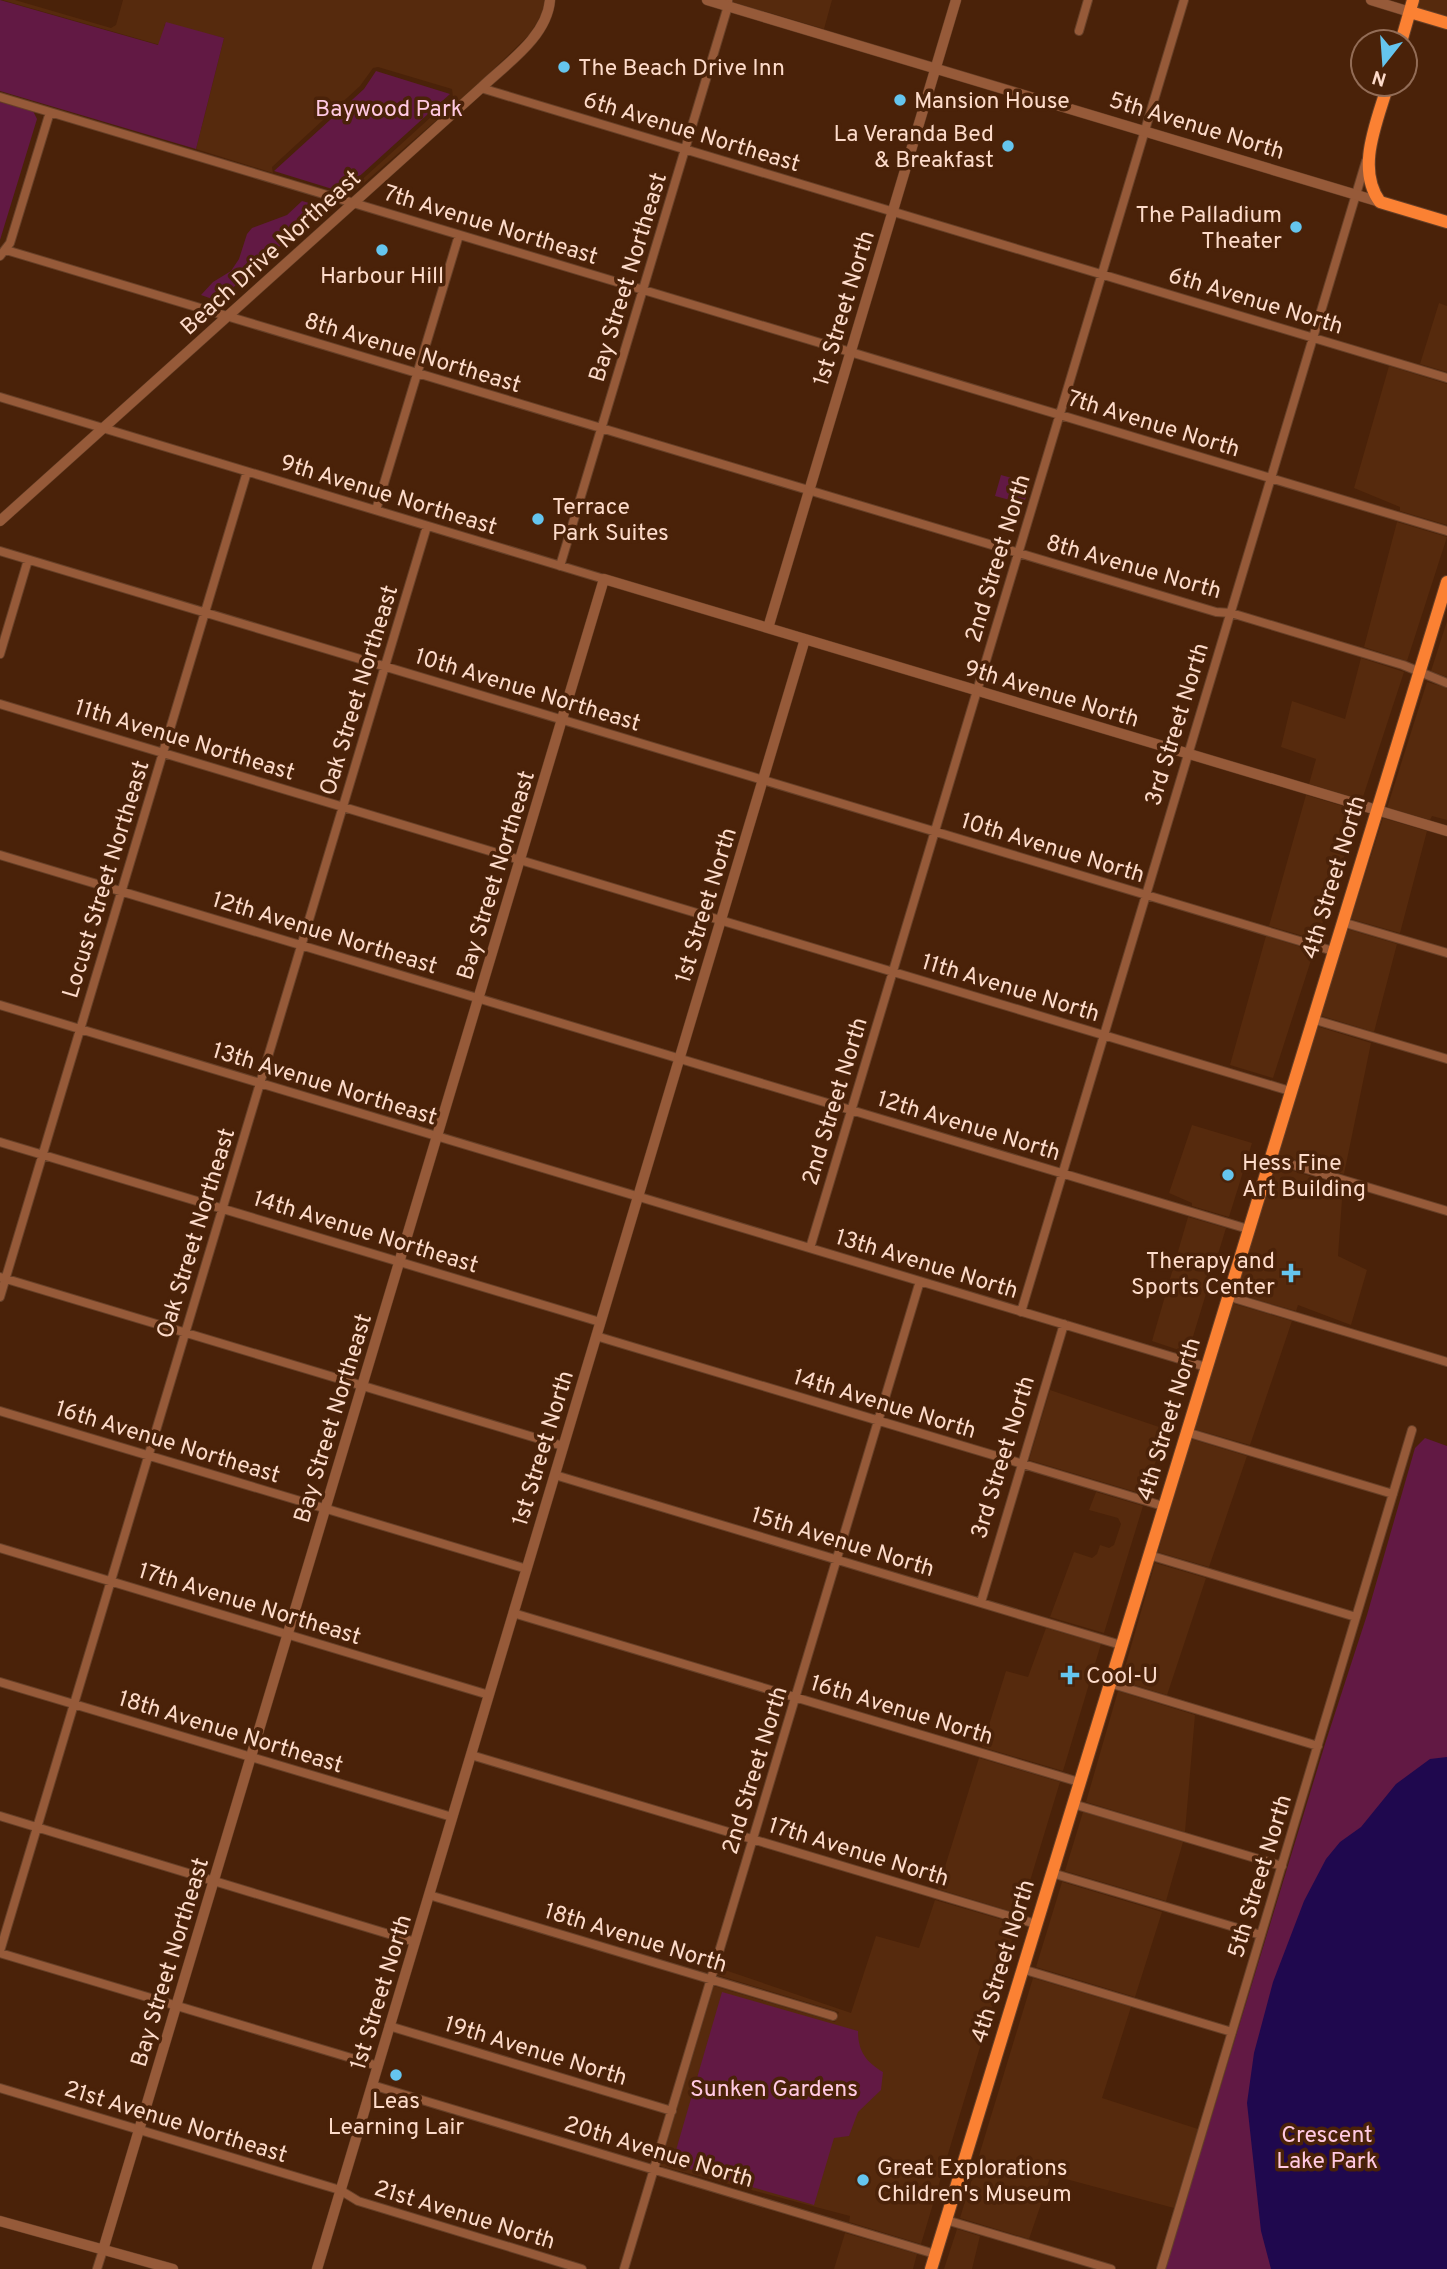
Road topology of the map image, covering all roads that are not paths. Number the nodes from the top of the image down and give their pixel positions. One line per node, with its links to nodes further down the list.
1 (550, 0): 13 (street, Beach Drive Northeast)
2 (707, 0): 7 (street, 5th Avenue North)
3 (956, 0): 12 (street, 1st Street North)
4 (1088, 0): 11 (street)
5 (1184, 0): 17 (street, 2nd Street North)
6 (1371, 0): 8 (street)
7 (728, 3): 12 (street, 5th Avenue North); 19 (street, Bay Street Northeast)
8 (1411, 6): 9 (main road); 10 (main road)
9 (1447, 23)
10 (1405, 28)
11 (1079, 31)
12 (935, 68): 17 (street, 5th Avenue North); 23 (street, 1st Street North)
13 (481, 88): 19 (street, 6th Avenue Northeast); 22 (street, Beach Drive Northeast)
14 (0, 97): 16 (street, 7th Avenue Northeast)
15 (1384, 98): 18 (main road, 3rd Street North)
16 (50, 112): 22 (street, 7th Avenue Northeast); 26 (street)
17 (1145, 131): 20 (street, 5th Avenue North); 27 (street, 2nd Street North)
18 (1370, 148): 20 (street, 3rd Street North); 21 (main road, 3rd Street North)
19 (685, 149): 23 (street, 6th Avenue Northeast); 28 (street, Bay Street Northeast)
20 (1356, 195): 21 (street, 5th Avenue North); 30 (street, 3rd Street North)
21 (1380, 202): 24 (main road, 5th Avenue North)
22 (353, 203): 25 (street, 7th Avenue Northeast); 29 (street, Beach Drive Northeast)
23 (892, 211): 27 (street, 6th Avenue North); 31 (street, 1st Street North)
24 (1447, 222)
25 (459, 234): 28 (street, 7th Avenue Northeast); 32 (street)
26 (3, 253): 29 (street, 8th Avenue Northeast)
27 (1102, 274): 30 (street, 6th Avenue North); 35 (street, 2nd Street North)
28 (643, 290): 31 (street, 7th Avenue Northeast); 37 (street, Bay Street Northeast)
29 (227, 316): 32 (street, 8th Avenue Northeast); 36 (street, Beach Drive Northeast)
30 (1313, 338): 33 (street, 6th Avenue North); 39 (street, 3rd Street North)
31 (850, 352): 35 (street, 7th Avenue North); 40 (street, 1st Street North)
32 (417, 373): 37 (street, 8th Avenue Northeast); 41 (street)
33 (1447, 378)
34 (0, 397): 36 (street, 9th Avenue Northeast)
35 (1060, 415): 39 (street, 7th Avenue North); 46 (street, 2nd Street North)
36 (102, 428): 38 (street, 9th Avenue Northeast); 42 (street, Beach Drive Northeast)
37 (602, 428): 40 (street, 8th Avenue Northeast); 48 (street, Bay Street Northeast)
38 (247, 472): 41 (street, 9th Avenue Northeast); 51 (street, Locust Street Northeast)
39 (1271, 478): 44 (street, 7th Avenue North); 52 (street, 3rd Street North)
40 (809, 490): 46 (street, 8th Avenue North); 53 (street, 1st Street North)
41 (376, 510): 43 (street, 9th Avenue Northeast)
42 (0, 521)
43 (427, 526): 48 (street, 9th Avenue Northeast); 56 (street, Oak Street Northeast)
44 (1447, 531)
45 (0, 551): 47 (street, 10th Avenue Northeast)
46 (1018, 553): 52 (street, 8th Avenue North); 59 (street, 2nd Street North)
47 (28, 560): 51 (street, 10th Avenue Northeast); 55 (street)
48 (560, 566): 49 (street, 9th Avenue Northeast)
49 (604, 579): 53 (street, 9th Avenue Northeast); 61 (street, Bay Street Northeast)
50 (1447, 582): 57 (main road, 4th Street North)
51 (205, 613): 56 (street, 10th Avenue Northeast); 62 (street, Locust Street Northeast)
52 (1231, 613): 57 (street, 8th Avenue North); 63 (street, 3rd Street North)
53 (768, 628): 54 (street, 9th Avenue North)
54 (805, 639): 59 (street, 9th Avenue North); 64 (street, 1st Street North)
55 (0, 654)
56 (385, 666): 61 (street, 10th Avenue Northeast); 65 (street, Oak Street Northeast)
57 (1418, 672): 58 (street, 8th Avenue North); 66 (main road, 4th Street North)
58 (1447, 683)
59 (977, 691): 63 (street, 9th Avenue North); 67 (street, 2nd Street North)
60 (0, 704): 62 (street, 11th Avenue Northeast)
61 (562, 719): 64 (street, 10th Avenue Northeast); 70 (street, Bay Street Northeast)
62 (163, 753): 65 (street, 11th Avenue Northeast); 71 (street, Locust Street Northeast)
63 (1188, 754): 66 (street, 9th Avenue North); 72 (street, 3rd Street North)
64 (763, 780): 67 (street, 10th Avenue North); 73 (street, 1st Street North)
65 (343, 807): 70 (street, 11th Avenue Northeast); 75 (street, Oak Street Northeast)
66 (1376, 810): 68 (street, 9th Avenue North); 74 (main road, 4th Street North)
67 (935, 831): 72 (street, 10th Avenue North); 78 (street, 2nd Street North)
68 (1447, 831)
69 (0, 855): 71 (street, 12th Avenue Northeast)
70 (520, 860): 73 (street, 11th Avenue Northeast); 79 (street, Bay Street Northeast)
71 (122, 891): 75 (street, 12th Avenue Northeast); 82 (street, Locust Street Northeast)
72 (1146, 895): 76 (street, 10th Avenue North); 83 (street, 3rd Street North)
73 (721, 920): 78 (street, 11th Avenue North); 84 (street, 1st Street North)
74 (1342, 922): 76 (main road, 4th Street North); 77 (street)
75 (302, 945): 79 (street, 12th Avenue Northeast); 86 (street, Oak Street Northeast)
76 (1333, 951): 81 (main road, 4th Street North)
77 (1447, 953)
78 (893, 971): 83 (street, 11th Avenue North); 88 (street, 2nd Street North)
79 (478, 998): 84 (street, 12th Avenue Northeast); 89 (street, Bay Street Northeast)
80 (0, 1005): 82 (street, 13th Avenue Northeast)
81 (1312, 1019): 85 (street); 87 (main road, 4th Street North)
82 (80, 1030): 86 (street, 13th Avenue Northeast); 91 (street, Locust Street Northeast)
83 (1104, 1035): 87 (street, 11th Avenue North); 93 (street, 3rd Street North)
84 (680, 1058): 88 (street, 12th Avenue North); 94 (street, 1st Street North)
85 (1447, 1059)
86 (260, 1083): 89 (street, 13th Avenue Northeast); 95 (street, Oak Street Northeast)
87 (1290, 1091): 92 (main road, 4th Street North)
88 (851, 1110): 93 (street, 12th Avenue North); 98 (street, 2nd Street North)
89 (437, 1136): 94 (street, 13th Avenue Northeast); 99 (street, Bay Street Northeast)
90 (0, 1142): 91 (street, 14th Avenue Northeast)
91 (43, 1155): 95 (street, 14th Avenue Northeast); 100 (street, Locust Street Northeast)
92 (1270, 1158): 96 (street); 97 (main road, 4th Street North)
93 (1063, 1173): 97 (street, 12th Avenue North); 104 (street, 3rd Street North)
94 (638, 1197): 98 (street, 13th Avenue North); 105 (street, 1st Street North)
95 (223, 1208): 99 (street, 14th Avenue Northeast); 107 (street, Oak Street Northeast)
96 (1447, 1211)
97 (1248, 1229): 102 (main road, 4th Street North)
98 (810, 1248): 101 (street, 13th Avenue North)
99 (399, 1261): 105 (street, 14th Avenue Northeast); 111 (street, Bay Street Northeast)
100 (3, 1278): 103 (street, Locust Street Northeast); 107 (street)
101 (920, 1281): 104 (street, 13th Avenue North); 113 (street, 2nd Street North)
102 (1227, 1296): 109 (street); 110 (main road, 4th Street North)
103 (0, 1297)
104 (1021, 1312): 106 (street, 13th Avenue North)
105 (600, 1322): 108 (street, 1st Street North)
106 (1064, 1324): 110 (street, 13th Avenue North); 118 (street, 3rd Street North)
107 (186, 1332): 111 (street); 117 (street, Oak Street Northeast)
108 (596, 1336): 113 (street, 14th Avenue North); 116 (street, 1st Street North)
109 (1447, 1362)
110 (1206, 1367): 115 (main road, 4th Street North)
111 (362, 1385): 116 (street); 122 (street, Bay Street Northeast)
112 (0, 1411): 117 (street, 16th Avenue Northeast)
113 (878, 1421): 118 (street, 14th Avenue North); 125 (street, 2nd Street North)
114 (1412, 1430): 120 (street, 5th Street North)
115 (1186, 1432): 120 (street); 121 (main road, 4th Street North)
116 (563, 1446): 119 (street, 1st Street North)
117 (149, 1455): 122 (street, 16th Avenue Northeast); 127 (street, Oak Street Northeast)
118 (1022, 1464): 121 (street, 14th Avenue North); 128 (street, 3rd Street North)
119 (555, 1475): 125 (street, 15th Avenue North); 126 (street, 1st Street North)
120 (1393, 1494): 130 (street, 5th Street North)
121 (1163, 1506): 124 (main road, 4th Street North)
122 (325, 1508): 126 (street, 16th Avenue Northeast); 131 (street, Bay Street Northeast)
123 (0, 1548): 127 (street, 17th Avenue Northeast)
124 (1149, 1555): 130 (street); 132 (main road, 4th Street North)
125 (837, 1559): 128 (street, 15th Avenue North); 136 (street, 2nd Street North)
126 (527, 1569): 129 (street, 1st Street North)
127 (111, 1581): 131 (street, 17th Avenue Northeast); 137 (street, Oak Street Northeast)
128 (981, 1602): 132 (street, 15th Avenue North)
129 (513, 1613): 135 (street, 1st Street North); 136 (street, 16th Avenue North)
130 (1356, 1617): 138 (street, 5th Street North)
131 (288, 1634): 135 (street, 17th Avenue Northeast); 140 (street, Bay Street Northeast)
132 (1121, 1644): 134 (main road, 4th Street North)
133 (0, 1682): 137 (street, 18th Avenue Northeast)
134 (1109, 1683): 138 (street); 141 (main road, 4th Street North)
135 (489, 1695): 139 (street, 1st Street North)
136 (795, 1697): 141 (street, 16th Avenue North); 146 (street, 2nd Street North)
137 (74, 1704): 140 (street, 18th Avenue Northeast); 145 (street, Oak Street Northeast)
138 (1318, 1746): 147 (street, 5th Street North)
139 (471, 1755): 144 (street, 1st Street North); 146 (street, 17th Avenue North)
140 (251, 1757): 144 (street, 18th Avenue Northeast); 149 (street, Bay Street Northeast)
141 (1079, 1782): 142 (main road, 4th Street North)
142 (1073, 1804): 147 (street); 148 (main road, 4th Street North)
143 (0, 1816): 145 (street)
144 (452, 1817): 150 (street, 1st Street North)
145 (37, 1827): 149 (street); 154 (street, Oak Street Northeast)
146 (753, 1839): 151 (street, 17th Avenue North); 156 (street, 2nd Street North)
147 (1282, 1866): 152 (street, 5th Street North)
148 (1052, 1873): 151 (main road, 4th Street North); 152 (street)
149 (214, 1882): 153 (street); 157 (street, Bay Street Northeast)
150 (429, 1895): 153 (street, 1st Street North); 156 (street, 18th Avenue North)
151 (1036, 1924): 155 (main road, 4th Street North)
152 (1261, 1935): 160 (street, 5th Street North)
153 (415, 1942): 159 (street, 1st Street North)
154 (0, 1952): 157 (street)
155 (1022, 1969): 160 (street); 168 (main road, 4th Street North)
156 (711, 1979): 158 (street, 18th Avenue North); 164 (street, 2nd Street North)
157 (176, 2006): 161 (street); 165 (street, Bay Street Northeast)
158 (833, 2016)
159 (390, 2026): 161 (street, 1st Street North); 164 (street, 19th Avenue North)
160 (1232, 2032): 179 (street, 5th Street North)
161 (377, 2066): 162 (street, 1st Street North)
162 (372, 2085): 166 (street, 20th Avenue North); 167 (street, 1st Street North)
163 (0, 2088): 165 (street, 21st Avenue Northeast)
164 (672, 2110): 166 (street, 2nd Street North)
165 (139, 2130): 167 (street, 21st Avenue Northeast); 170 (street, Bay Street Northeast)
166 (654, 2170): 171 (street, 20th Avenue North); 176 (street, 2nd Street North)
167 (340, 2190): 174 (street, 1st Street North); 175 (street, 21st Avenue North)
168 (946, 2220): 171 (main road, 4th Street North); 178 (street)
169 (0, 2221): 170 (street)
170 (103, 2250): 172 (street, Bay Street Northeast); 173 (street)
171 (935, 2254): 177 (main road, 4th Street North)
172 (97, 2269)
173 (173, 2269)
174 (317, 2269)
175 (582, 2269)
176 (624, 2269)
177 (930, 2269)
178 (1111, 2269)
179 (1161, 2269)

